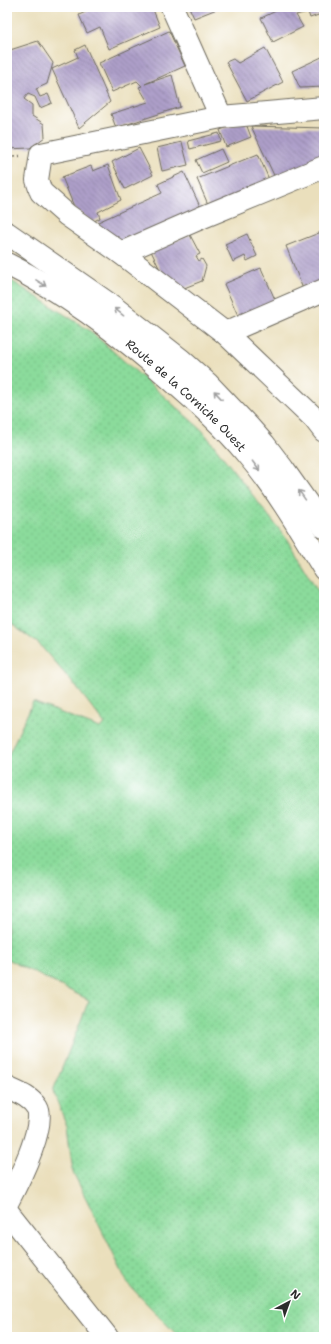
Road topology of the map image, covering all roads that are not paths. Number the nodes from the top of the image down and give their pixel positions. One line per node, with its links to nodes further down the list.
1 (172, 7): 3 (main road)
2 (324, 108): 3 (main road)
3 (221, 117): 6 (main road)
4 (324, 167): 6 (main road)
5 (7, 232): 11 (main road, Route de la Corniche Ouest, one-way to 5)
6 (121, 253): 9 (main road)
7 (7, 264): 12 (main road, Route de la Corniche Ouest, one-way to 12)
8 (324, 290): 9 (main road)
9 (225, 333): 10 (main road)
10 (320, 421)
11 (324, 527)
12 (324, 569)
13 (7, 1088): 14 (main road)
14 (7, 1203)
15 (7, 1211): 16 (main road)
16 (107, 1337)

